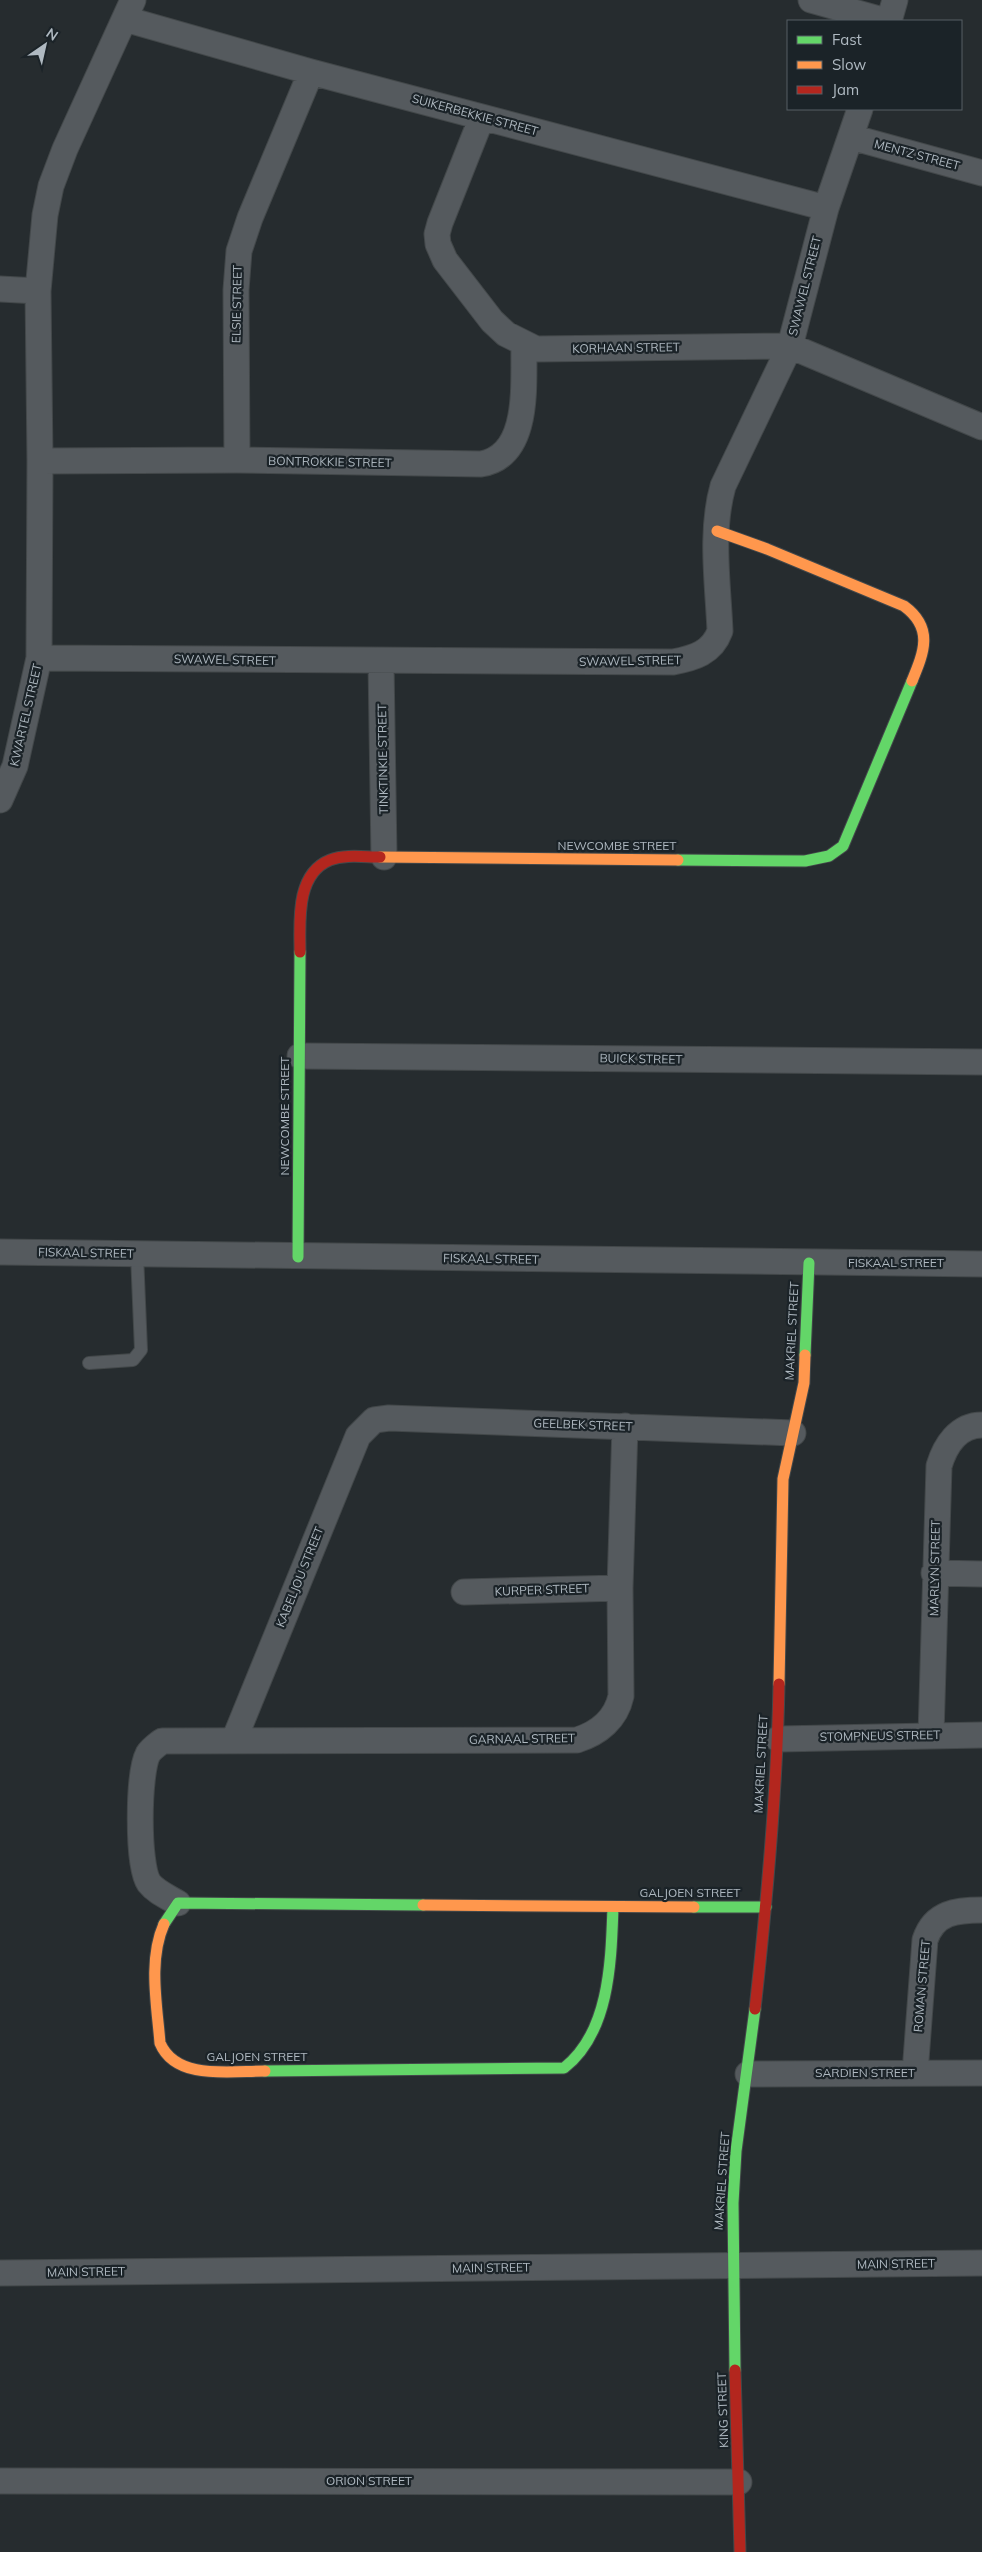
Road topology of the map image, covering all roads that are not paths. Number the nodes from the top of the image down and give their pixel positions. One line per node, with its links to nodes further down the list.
1 (811, 0): 4 (street)
2 (895, 0): 5 (street)
3 (129, 10): 6 (street, SUIKERBEKKIE STREET); 13 (street, KWARTEL STREET)
4 (884, 20)
5 (888, 20)
6 (310, 72): 8 (street, SUIKERBEKKIE STREET); 17 (street, ELSIE STREET)
7 (860, 110): 9 (street, SWAWEL STREET)
8 (482, 117): 11 (street, SUIKERBEKKIE STREET); 14 (street, KORHAAN STREET)
9 (851, 137): 10 (street, MENTZ STREET); 11 (street, SWAWEL STREET)
10 (982, 172)
11 (826, 208): 15 (street, SWAWEL STREET)
12 (0, 289): 13 (street)
13 (38, 291): 18 (street, KWARTEL STREET)
14 (524, 345): 15 (street, KORHAAN STREET); 17 (street, BONTROKKIE STREET)
15 (790, 346): 16 (street, KORHAAN STREET); 19 (street, SWAWEL STREET)
16 (982, 427)
17 (237, 460): 18 (street, BONTROKKIE STREET)
18 (40, 461): 20 (street, KWARTEL STREET)
19 (717, 532): 21 (street, SWAWEL STREET); 23 (street, NEWCOMBE STREET)
20 (39, 658): 21 (street, SWAWEL STREET); 22 (street, KWARTEL STREET)
21 (381, 662): 23 (street, TINKTINKIE STREET)
22 (0, 800)
23 (384, 856): 24 (street, NEWCOMBE STREET)
24 (300, 1056): 25 (street, BUICK STREET); 28 (street, NEWCOMBE STREET)
25 (982, 1062)
26 (0, 1252): 27 (street, FISKAAL STREET)
27 (137, 1254): 28 (street, FISKAAL STREET); 31 (lane)
28 (298, 1257): 29 (street, FISKAAL STREET)
29 (809, 1263): 30 (street, FISKAAL STREET); 35 (street, MAKRIEL STREET)
30 (982, 1264)
31 (89, 1363)
32 (374, 1420): 34 (street, GEELBEK STREET); 43 (street, KABELJOU STREET)
33 (982, 1425): 36 (street, MARLYN STREET)
34 (625, 1426): 35 (street, GEELBEK STREET); 38 (street, GARNAAL STREET)
35 (793, 1433): 42 (street, MAKRIEL STREET)
36 (934, 1574): 37 (street); 40 (street, MARLYN STREET)
37 (982, 1574)
38 (620, 1588): 39 (street, KURPER STREET); 43 (street, GARNAAL STREET)
39 (464, 1592)
40 (931, 1735): 41 (street, STOMPNEUS STREET); 42 (street, STOMPNEUS STREET)
41 (982, 1735)
42 (778, 1739): 46 (street, MAKRIEL STREET)
43 (234, 1740): 44 (street, GARNAAL STREET)
44 (178, 1903): 45 (street, GALJOEN STREET); 45 (street, GALJOEN STREET)
45 (614, 1907): 46 (street, GALJOEN STREET)
46 (766, 1907): 50 (street, MAKRIEL STREET)
47 (982, 1910): 48 (street, ROMAN STREET)
48 (915, 2073): 49 (street, SARDIEN STREET); 50 (street, SARDIEN STREET)
49 (982, 2073)
50 (748, 2074): 52 (street, MAKRIEL STREET)
51 (982, 2263): 52 (street, MAIN STREET)
52 (732, 2266): 53 (street, MAIN STREET); 55 (street, KING STREET)
53 (0, 2273)
54 (0, 2481): 55 (street, ORION STREET)
55 (739, 2482): 56 (street, KING STREET)
56 (740, 2552)

